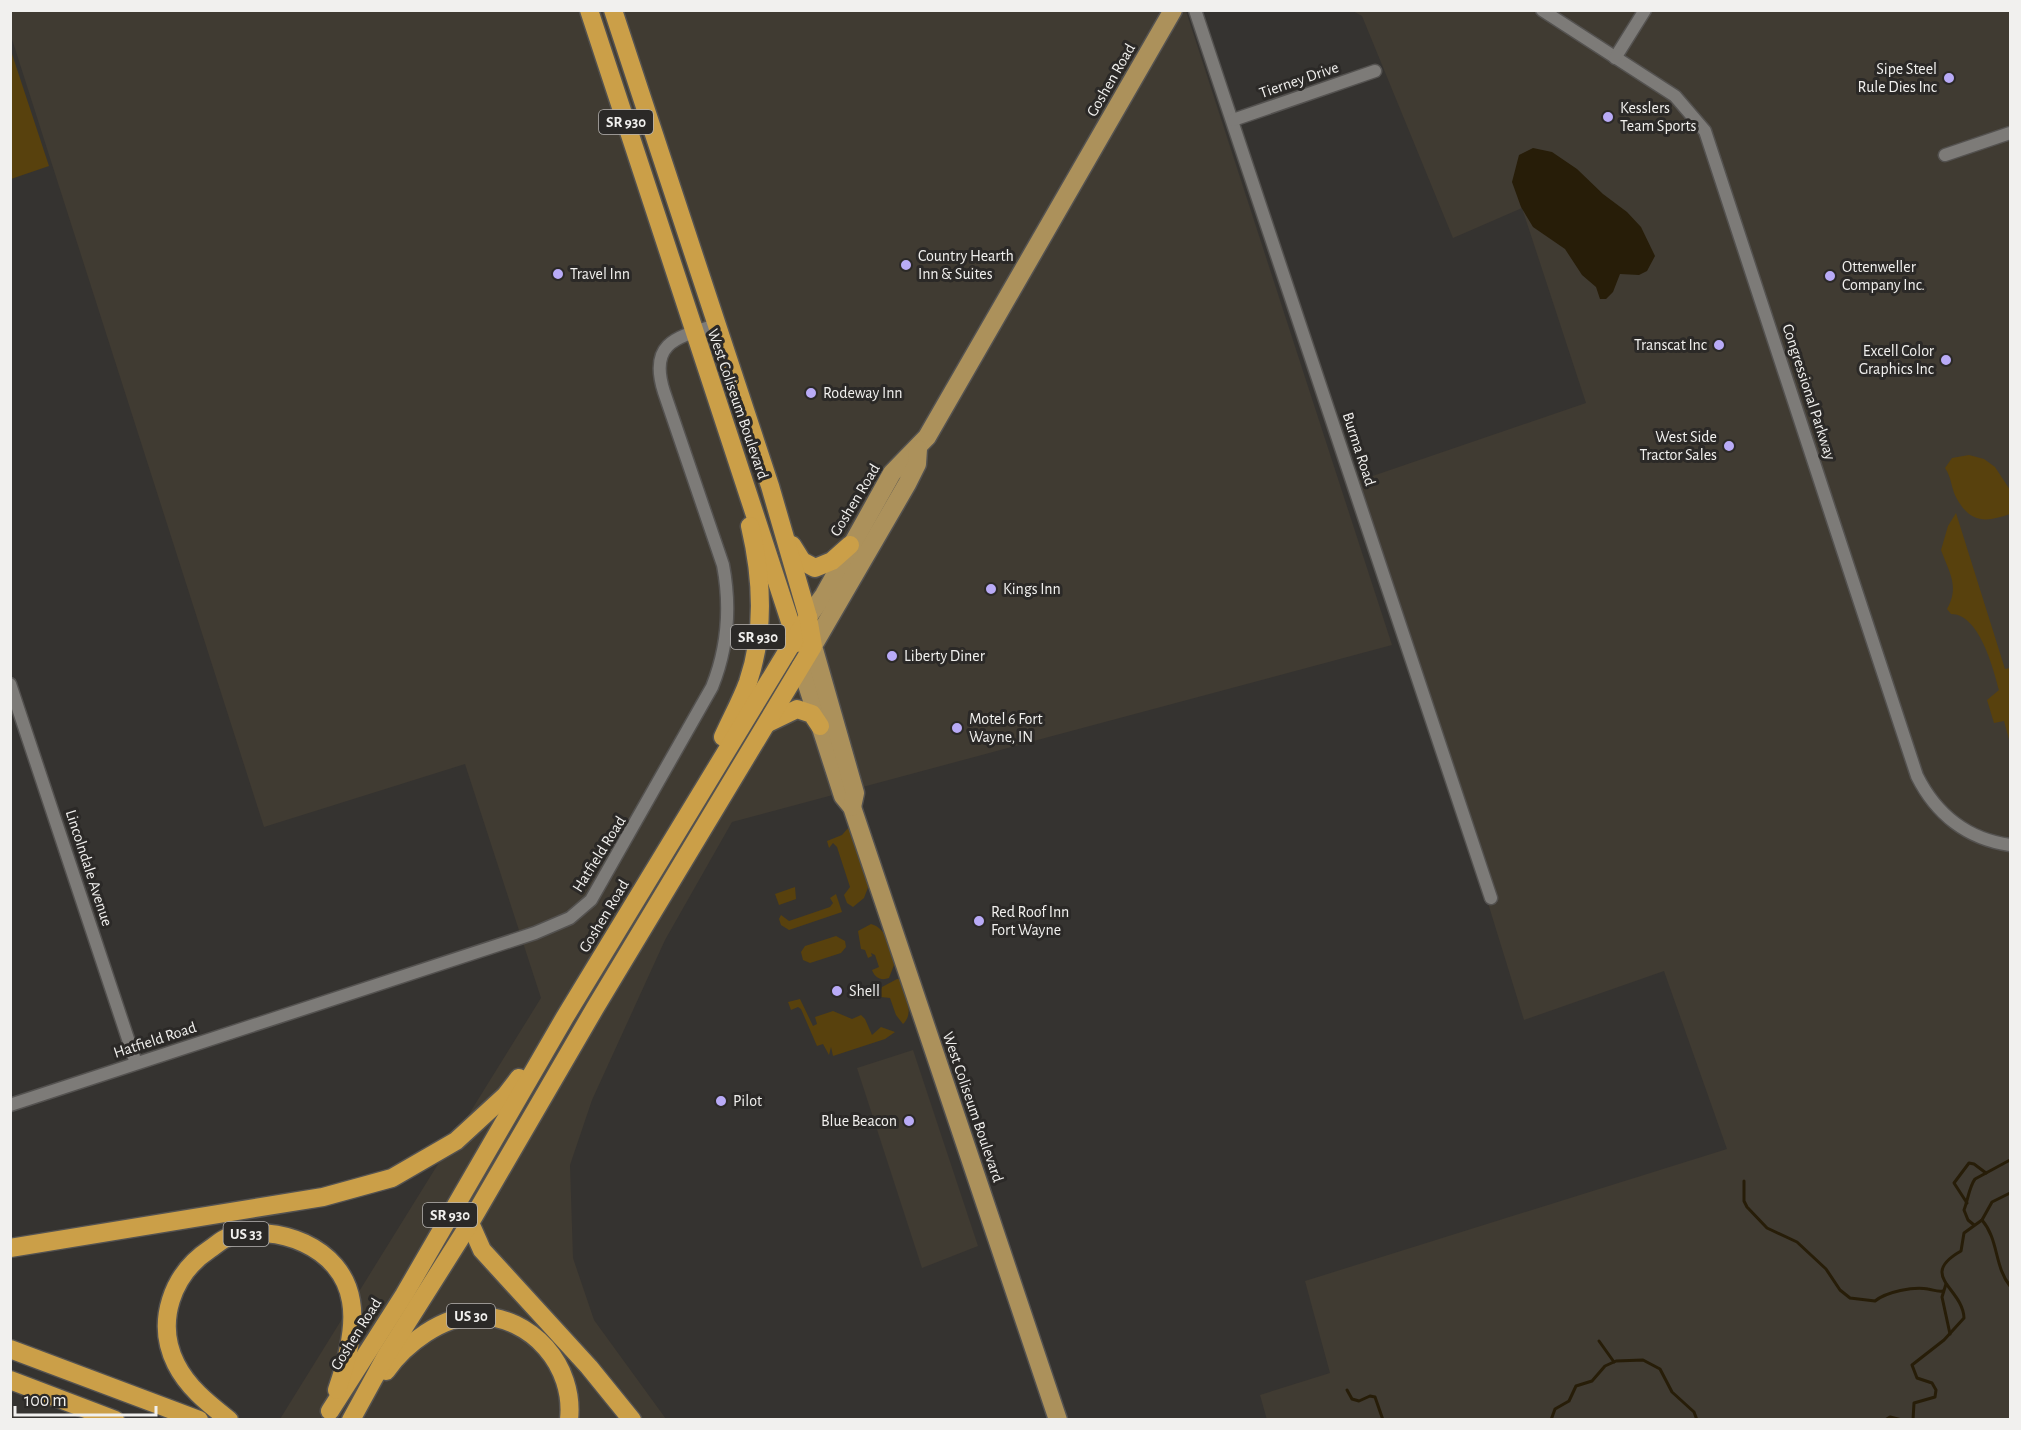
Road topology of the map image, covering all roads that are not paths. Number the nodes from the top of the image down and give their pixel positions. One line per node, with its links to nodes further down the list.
1 (589, 10): 13 (highway, West Coliseum Boulevard / SR 930)
2 (613, 10): 12 (highway, West Coliseum Boulevard / SR 930)
3 (1173, 10): 14 (main road, Goshen Road)
4 (1195, 10): 9 (street, Burma Road)
5 (1542, 10): 7 (street, Congressional Parkway)
6 (1645, 10): 7 (street)
7 (1615, 58): 27 (street, Congressional Parkway)
8 (1375, 71): 9 (street, Tierney Drive)
9 (1233, 120): 28 (street, Burma Road)
10 (2010, 133): 11 (street)
11 (1945, 155)
12 (717, 325): 13 (street); 16 (highway, West Coliseum Boulevard / SR 930)
13 (693, 332): 15 (highway, West Coliseum Boulevard / SR 930); 30 (street, Hatfield Road)
14 (918, 449): 17 (main road, Goshen Road); 20 (main road, Goshen Road)
15 (733, 454): 19 (highway, West Coliseum Boulevard); 26 (highway, SR 930)
16 (781, 526): 17 (highway); 18 (highway, West Coliseum Boulevard / SR 930)
17 (850, 545): 18 (main road, Goshen Road)
18 (808, 617): 19 (highway, Goshen Road); 20 (highway, West Coliseum Boulevard / SR 930)
19 (796, 635): 21 (highway, West Coliseum Boulevard); 26 (highway, Goshen Road)
20 (813, 646): 21 (highway, SR 930); 25 (main road, West Coliseum Boulevard)
21 (801, 666): 23 (highway, SR 930); 24 (main road, West Coliseum Boulevard)
22 (10, 684): 30 (street, Lincolndale Avenue)
23 (764, 726): 24 (highway); 32 (highway, SR 930)
24 (820, 726): 25 (main road, West Coliseum Boulevard)
25 (852, 807): 43 (main road, West Coliseum Boulevard)
26 (691, 810): 29 (highway, Goshen Road / SR 930)
27 (2010, 844)
28 (1491, 898)
29 (566, 1017): 33 (highway); 36 (highway, Goshen Road / SR 930)
30 (136, 1063): 31 (street, Hatfield Road)
31 (10, 1105)
32 (470, 1224): 40 (highway, SR 930); 42 (highway)
33 (10, 1248)
34 (10, 1349): 38 (highway)
35 (10, 1380): 37 (highway)
36 (327, 1416): 39 (highway, US 33)
37 (115, 1419)
38 (199, 1419)
39 (229, 1419)
40 (351, 1419): 41 (highway, US 30)
41 (569, 1419)
42 (632, 1419)
43 (1058, 1419)

